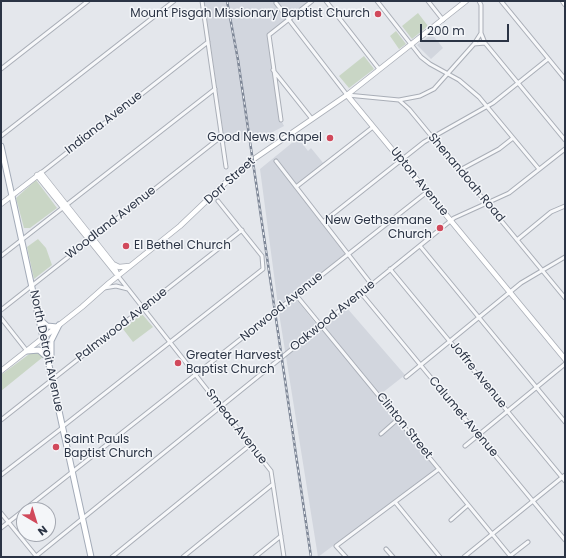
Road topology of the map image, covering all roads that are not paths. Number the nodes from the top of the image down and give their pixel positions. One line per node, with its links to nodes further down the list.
1 (88, 1): 23 (street)
2 (174, 1): 35 (street)
3 (202, 1): 17 (street)
4 (312, 1): 14 (street)
5 (326, 1): 24 (street)
6 (377, 1): 19 (street)
7 (428, 1): 15 (street)
8 (466, 1): 15 (main road, Dorr Street)
9 (478, 1): 16 (street)
10 (501, 1): 21 (street)
11 (563, 1): 13 (main road)
12 (276, 3): 14 (street, Upton Avenue)
13 (565, 4)
14 (289, 20): 22 (street); 29 (street, Upton Avenue)
15 (442, 20): 19 (main road, Dorr Street)
16 (481, 33): 18 (street); 20 (street)
17 (208, 42): 28 (street); 47 (street, Indiana Avenue)
18 (485, 43): 20 (street); 27 (street)
19 (411, 44): 24 (main road, Dorr Street); 25 (street)
20 (474, 44): 25 (street)
21 (548, 59): 26 (street); 27 (street)
22 (272, 68): 32 (street); 33 (street)
23 (1, 69)
24 (379, 69): 29 (main road, Dorr Street)
25 (448, 74): 30 (street); 31 (street)
26 (565, 79)
27 (519, 83): 31 (street); 39 (street)
28 (215, 89): 36 (street); 54 (street)
29 (347, 95): 30 (street); 32 (main road, Dorr Street); 34 (main road, Upton Avenue)
30 (399, 100): 37 (street, Shenandoah Road)
31 (488, 106): 37 (street); 38 (street)
32 (312, 119): 67 (main road, Dorr Street)
33 (281, 120)
34 (374, 127): 43 (main road, Upton Avenue); 48 (street)
35 (1, 136)
36 (222, 136): 44 (street); 59 (street, Woodland Avenue)
37 (432, 137): 43 (street); 46 (street, Shenandoah Road)
38 (513, 138): 45 (street); 46 (street)
39 (565, 140)
40 (1, 146): 50 (main road, North Detroit Avenue)
41 (565, 149): 45 (street, Oakwood Avenue)
42 (276, 161): 48 (street)
43 (402, 161): 49 (main road, Upton Avenue); 57 (street)
44 (226, 167)
45 (539, 169): 53 (street, Oakwood Avenue)
46 (460, 170): 53 (street, Shenandoah Road)
47 (39, 174): 50 (main road, Indiana Avenue); 54 (main road, Smead Avenue)
48 (296, 188): 57 (street)
49 (427, 192): 56 (main road, Upton Avenue); 63 (street, Norwood Avenue)
50 (12, 196): 52 (main road, Indiana Avenue); 60 (main road, North Detroit Avenue)
51 (218, 202): 58 (street)
52 (1, 204)
53 (487, 204): 56 (street, Oakwood Avenue); 61 (street, Shenandoah Road)
54 (64, 206): 59 (main road, Smead Avenue); 60 (street)
55 (565, 206): 61 (street)
56 (451, 220): 62 (street, Oakwood Avenue); 76 (main road, Upton Avenue)
57 (323, 222): 63 (street)
58 (242, 230): 79 (street, Palmwood Avenue); 88 (street)
59 (90, 239): 66 (main road, Smead Avenue); 70 (main road, Smead Avenue); 72 (street, Woodland Avenue)
60 (21, 240): 64 (street); 72 (main road, North Detroit Avenue)
61 (517, 240): 69 (street, Shenandoah Road)
62 (420, 246): 68 (street, Oakwood Avenue); 82 (street)
63 (348, 254): 71 (street); 77 (street, Norwood Avenue)
64 (1, 256)
65 (565, 257): 69 (street)
66 (113, 264): 67 (main road); 70 (main road, Smead Avenue)
67 (130, 266): 70 (main road, Dorr Street)
68 (390, 269): 71 (street, Oakwood Avenue); 87 (street, Joffre Avenue)
69 (542, 270): 76 (street); 78 (street, Shenandoah Road)
70 (118, 276): 73 (main road, Dorr Street); 74 (street, Smead Avenue)
71 (372, 284): 75 (street, Oakwood Avenue)
72 (32, 286): 80 (street, Woodland Avenue); 83 (main road, North Detroit Avenue)
73 (103, 289): 74 (street); 84 (main road, Dorr Street)
74 (129, 289): 79 (street, Smead Avenue)
75 (361, 293): 85 (street, Oakwood Avenue); 93 (street, Calumet Avenue)
76 (510, 293): 82 (street); 91 (main road, Upton Avenue)
77 (296, 295): 85 (street, Clinton Street); 95 (street, Norwood Avenue)
78 (565, 298)
79 (143, 308): 88 (street, Smead Avenue); 97 (street, Palmwood Avenue)
80 (1, 310)
81 (1, 318): 89 (street)
82 (479, 318): 87 (street); 98 (street)
83 (38, 319): 84 (main road); 86 (main road, North Detroit Avenue)
84 (58, 326): 86 (main road, Dorr Street); 97 (main road)
85 (321, 326): 99 (street, Oakwood Avenue); 101 (street, Clinton Street)
86 (43, 338): 89 (main road, Dorr Street); 90 (main road, North Detroit Avenue)
87 (450, 342): 93 (street); 100 (street, Joffre Avenue)
88 (170, 343): 95 (street, Smead Avenue); 104 (street)
89 (27, 351): 90 (main road); 94 (main road, Dorr Street)
90 (47, 357): 97 (main road, North Detroit Avenue)
91 (565, 359)
92 (565, 364): 98 (street)
93 (421, 366): 96 (street); 106 (street, Calumet Avenue)
94 (1, 370)
95 (196, 376): 99 (street, Smead Avenue); 110 (street, Norwood Avenue)
96 (406, 378)
97 (52, 379): 102 (street, Palmwood Avenue); 104 (main road, North Detroit Avenue)
98 (536, 387): 100 (street); 103 (street)
99 (220, 407): 107 (street, Smead Avenue); 121 (street, Oakwood Avenue)
100 (507, 411): 106 (street); 112 (street, Joffre Avenue)
101 (398, 419): 105 (street); 109 (street, Clinton Street)
102 (1, 420)
103 (565, 422)
104 (62, 428): 110 (main road, North Detroit Avenue); 111 (street)
105 (381, 434)
106 (478, 435): 108 (street); 115 (street, Calumet Avenue)
107 (250, 445): 114 (street, Smead Avenue); 132 (street)
108 (465, 446)
109 (439, 469): 117 (street); 118 (street, Clinton Street)
110 (72, 473): 116 (street, Norwood Avenue); 121 (main road, North Detroit Avenue)
111 (1, 475)
112 (564, 476): 113 (street, Joffre Avenue); 115 (street)
113 (565, 481)
114 (273, 484): 126 (street, Smead Avenue); 133 (street)
115 (533, 501): 125 (street); 127 (street, Calumet Avenue)
116 (34, 502)
117 (395, 502): 136 (street); 138 (street)
118 (468, 505): 122 (street); 125 (street, Clinton Street)
119 (1, 513): 123 (street)
120 (16, 516): 123 (street, Norwood Avenue)
121 (82, 520): 130 (street, Oakwood Avenue); 131 (main road, North Detroit Avenue)
122 (451, 520)
123 (9, 522): 124 (street, Norwood Avenue); 130 (street)
124 (1, 528)
125 (492, 534): 139 (street); 140 (street, Clinton Street)
126 (281, 536): 134 (street); 135 (street, Smead Avenue)
127 (565, 540)
128 (528, 542): 140 (street)
129 (386, 549): 137 (street)
130 (36, 557)
131 (90, 557)
132 (112, 557)
133 (183, 557)
134 (254, 557)
135 (284, 557)
136 (346, 557)
137 (393, 557)
138 (440, 557)
139 (464, 557)
140 (511, 557)

